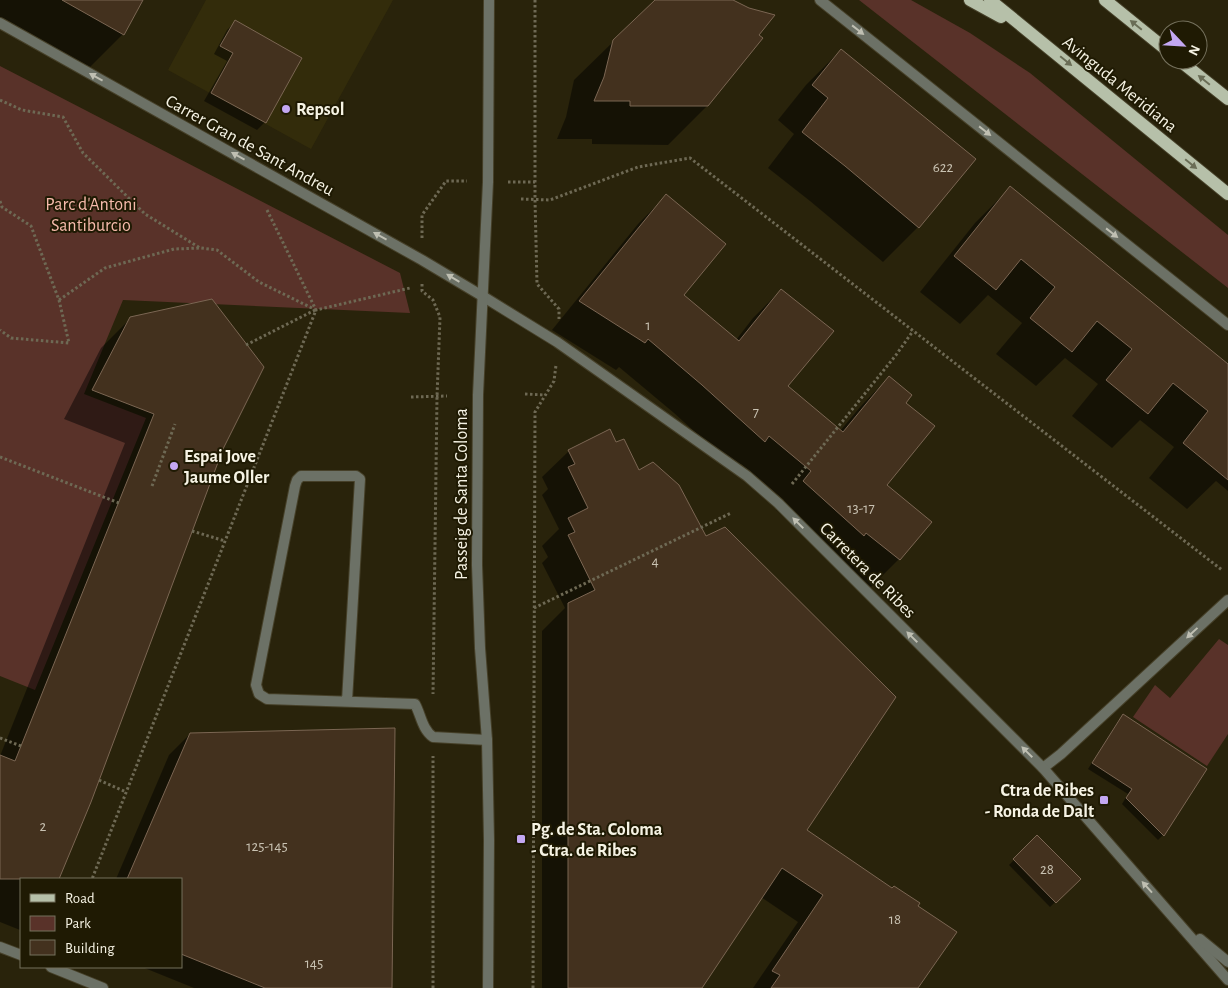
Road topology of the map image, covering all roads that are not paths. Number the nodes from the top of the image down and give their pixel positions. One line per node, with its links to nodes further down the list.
1 (489, 0): 12 (street, Passeig de Santa Coloma)
2 (820, 0): 13 (street, one-way to 13)
3 (970, 0): 7 (main road)
4 (990, 0): 7 (main road, Avinguda Meridiana)
5 (1105, 0): 8 (main road, one-way to 5)
6 (0, 23): 12 (street, Carrer Gran de Sant Andreu, one-way to 6)
7 (1028, 31): 11 (main road, Avinguda Meridiana, one-way to 11)
8 (1158, 43)
9 (1192, 70): 10 (main road, one-way to 9)
10 (1228, 99)
11 (1228, 194)
12 (484, 297): 16 (street, Passeig de Santa Coloma); 17 (street, Carretera de Ribes, one-way to 12)
13 (1228, 324)
14 (1228, 600): 17 (street, one-way to 17)
15 (347, 701): 15 (street); 16 (street)
16 (487, 740): 25 (street, Passeig de Santa Coloma)
17 (1043, 768): 18 (street, Carretera de Ribes, one-way to 17)
18 (1180, 923): 21 (street, Carretera de Ribes); 23 (street, Carretera de Ribes)
19 (0, 947): 20 (street)
20 (20, 955)
21 (1228, 962)
22 (53, 968): 24 (street)
23 (1228, 980)
24 (103, 988)
25 (488, 988)

